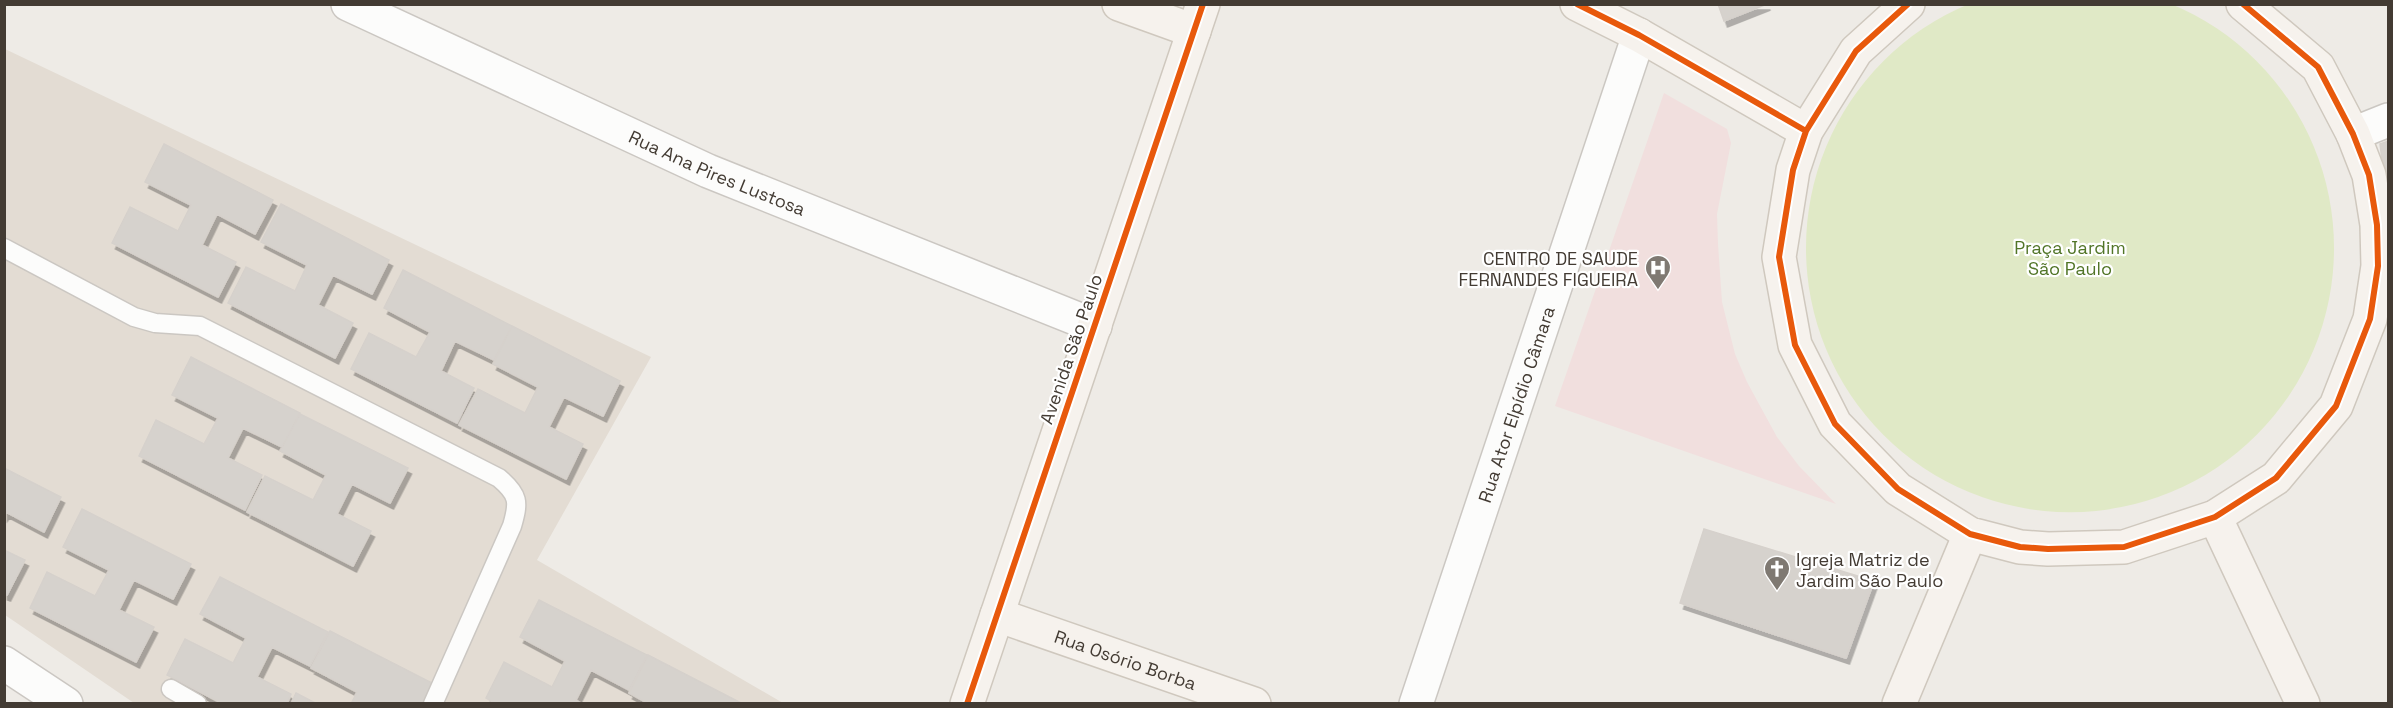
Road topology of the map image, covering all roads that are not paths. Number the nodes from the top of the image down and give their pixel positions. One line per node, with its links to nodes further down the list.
1 (348, 4): 13 (street, Rua Ana Pires Lustosa)
2 (1119, 4): 6 (street)
3 (1577, 4): 7 (street)
4 (1908, 4): 9 (street)
5 (2243, 4): 10 (street)
6 (1198, 18): 13 (street, Avenida São Paulo)
7 (1639, 34): 9 (street); 24 (street, Rua Ator Elpídio Câmara)
8 (2388, 120): 10 (street)
9 (1806, 131): 15 (street)
10 (2353, 134): 12 (street)
11 (4, 248): 21 (lane)
12 (2379, 321): 14 (street)
13 (1095, 326): 16 (street, Avenida São Paulo)
14 (2215, 517): 15 (street); 26 (street)
15 (1970, 534): 25 (street)
16 (997, 615): 22 (street, Avenida São Paulo); 23 (street, Rua Osório Borba)
17 (4, 663): 19 (street)
18 (171, 689): 20 (lane)
19 (66, 704)
20 (197, 704)
21 (433, 704)
22 (967, 704)
23 (1254, 704)
24 (1416, 704)
25 (1899, 704)
26 (2303, 704)

